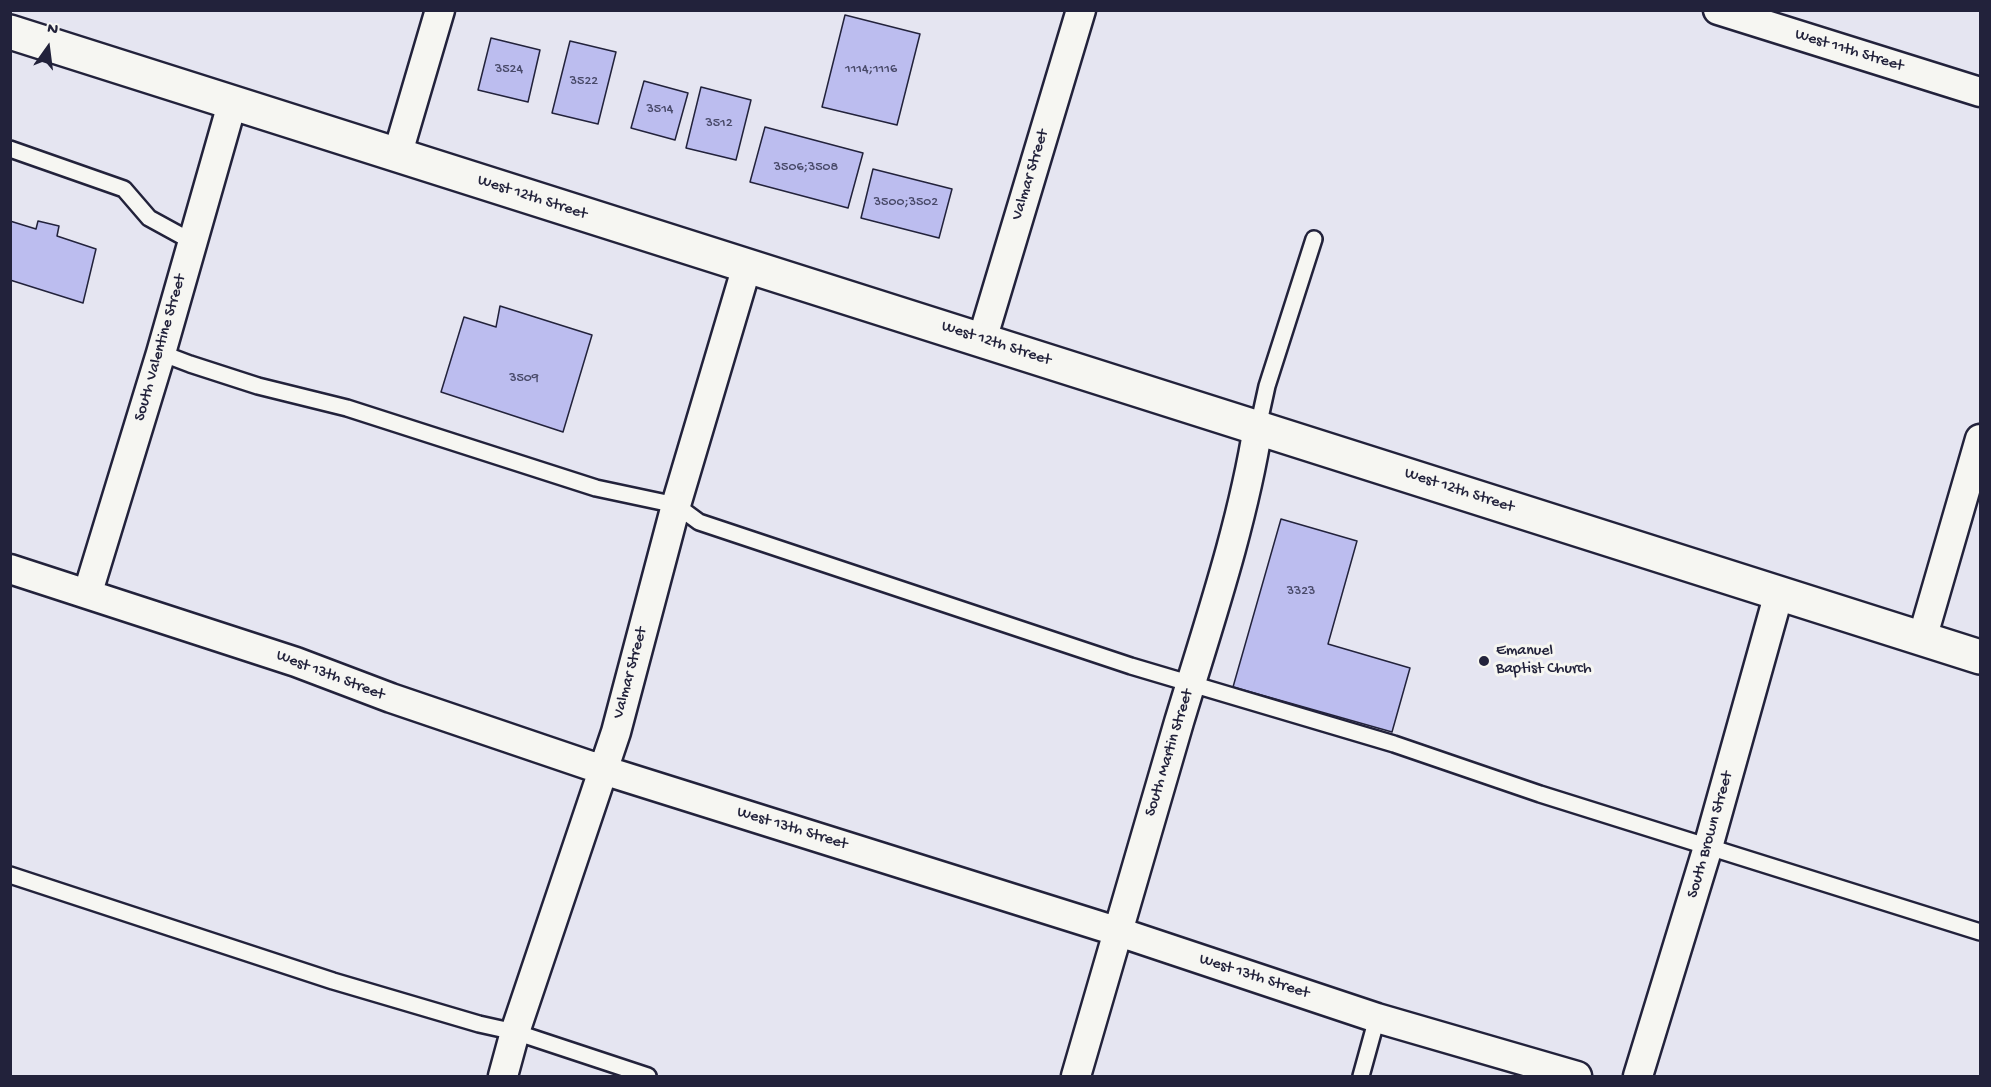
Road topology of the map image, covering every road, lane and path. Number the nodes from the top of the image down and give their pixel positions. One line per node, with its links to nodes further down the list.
1 (440, 10): 8 (street)
2 (1081, 10): 12 (street, Valmar Street)
3 (1718, 10): 5 (street, West 11th Street)
4 (10, 32): 6 (main road, West 12th Street)
5 (1980, 92)
6 (232, 104): 8 (main road, West 12th Street); 10 (street, South Valentine Street)
7 (10, 149): 10 (lane)
8 (397, 156): 11 (main road, West 12th Street)
9 (1314, 239): 14 (lane)
10 (191, 241): 13 (street, South Valentine Street)
11 (747, 266): 12 (main road, West 12th Street); 16 (street, Valmar Street)
12 (982, 340): 14 (main road, West 12th Street)
13 (161, 353): 16 (lane); 18 (street, South Valentine Street)
14 (1258, 427): 19 (main road, West 12th Street); 22 (street, South Martin Street)
15 (1980, 439): 20 (street)
16 (676, 506): 22 (lane); 23 (street, Valmar Street)
17 (10, 569): 18 (street, West 13th Street)
18 (87, 592): 23 (street, West 13th Street)
19 (1779, 592): 20 (main road, West 12th Street); 24 (street, South Brown Street)
20 (1922, 639): 21 (main road, West 12th Street)
21 (1980, 657)
22 (1191, 683): 24 (lane); 26 (street, South Martin Street)
23 (603, 770): 26 (street, West 13th Street); 29 (street, Valmar Street)
24 (1708, 847): 27 (lane); 35 (street, South Brown Street)
25 (10, 875): 29 (lane)
26 (1116, 931): 28 (street, West 13th Street); 32 (street, South Martin Street)
27 (1980, 932)
28 (1377, 1018): 33 (lane); 34 (street, West 13th Street)
29 (515, 1032): 30 (street, Valmar Street); 31 (lane)
30 (503, 1077)
31 (648, 1077)
32 (1076, 1077)
33 (1361, 1077)
34 (1577, 1077)
35 (1638, 1077)

